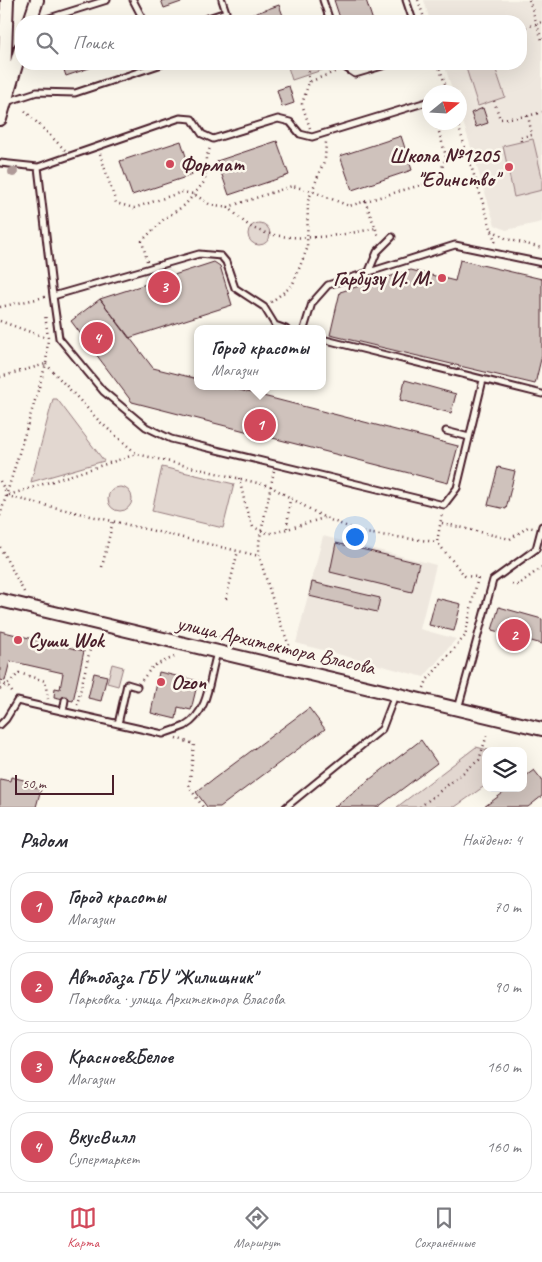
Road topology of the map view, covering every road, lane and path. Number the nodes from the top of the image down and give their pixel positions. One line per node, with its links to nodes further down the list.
1 (6, 0): 31 (street)
2 (37, 0): 10 (street)
3 (107, 0): 11 (lane)
4 (133, 0): 12 (lane)
5 (222, 0): 13 (lane)
6 (323, 0): 14 (lane)
7 (406, 0): 15 (lane)
8 (418, 0): 16 (path)
9 (529, 0): 18 (path)
10 (32, 15)
11 (59, 15)
12 (141, 15)
13 (217, 15)
14 (328, 15)
15 (411, 15)
16 (423, 15)
17 (542, 22): 18 (path)
18 (537, 24): 19 (path); 20 (path)
19 (527, 27)
20 (542, 40)
21 (15, 66): 31 (street)
22 (144, 70): 31 (lane)
23 (309, 70): 28 (path)
24 (336, 70): 28 (path)
25 (350, 70): 26 (lane)
26 (369, 70)
27 (440, 70): 29 (path)
28 (309, 82): 40 (path)
29 (446, 85)
30 (494, 101): 35 (path)
31 (3, 103): 36 (street)
32 (422, 103): 39 (lane)
33 (24, 111): 44 (path)
34 (542, 112): 35 (path)
35 (528, 116): 42 (path)
36 (0, 119)
37 (438, 130): 49 (path)
38 (460, 130): 52 (path)
39 (327, 133): 40 (lane); 47 (path)
40 (312, 137): 41 (lane)
41 (212, 139): 43 (lane); 48 (path)
42 (521, 141)
43 (97, 146): 44 (lane); 48 (path)
44 (71, 156): 46 (lane)
45 (0, 163): 46 (lane)
46 (38, 167): 61 (lane)
47 (312, 191): 49 (path); 50 (path); 54 (path)
48 (194, 194): 50 (path); 59 (path)
49 (365, 202): 51 (path)
50 (228, 207): 54 (path)
51 (376, 228): 54 (path); 55 (path)
52 (492, 230): 56 (path); 57 (path)
53 (392, 237): 55 (lane)
54 (307, 238): 63 (path)
55 (383, 247): 60 (lane)
56 (542, 248)
57 (499, 253): 58 (lane); 60 (lane)
58 (542, 263)
59 (150, 269): 61 (lane); 63 (lane)
60 (369, 271): 66 (lane)
61 (53, 296): 62 (path); 76 (lane)
62 (0, 307)
63 (264, 308): 65 (lane)
64 (0, 321): 67 (path)
65 (275, 325)
66 (305, 325)
67 (48, 338)
68 (326, 340): 71 (lane)
69 (46, 364): 70 (path); 75 (path); 80 (path)
70 (0, 377)
71 (483, 380): 72 (lane); 74 (lane)
72 (542, 394)
73 (446, 430): 74 (lane)
74 (469, 437): 82 (lane)
75 (137, 454): 77 (path); 80 (path)
76 (275, 464): 79 (path); 82 (lane)
77 (239, 478): 79 (path); 89 (path)
78 (0, 481): 80 (path)
79 (270, 486): 81 (path); 89 (path)
80 (7, 496): 83 (path); 85 (path)
81 (290, 498): 84 (path); 87 (path)
82 (444, 505): 86 (path)
83 (0, 516)
84 (325, 518): 87 (path); 90 (path)
85 (113, 521): 94 (path); 96 (path)
86 (441, 523): 88 (path); 90 (path)
87 (287, 528): 89 (path)
88 (542, 528): 93 (lane)
89 (261, 532): 95 (path)
90 (437, 542): 109 (path)
91 (542, 545): 93 (lane)
92 (0, 547): 99 (path)
93 (536, 549): 115 (lane)
94 (238, 551): 95 (path); 100 (path)
95 (259, 556): 104 (path)
96 (102, 567)
97 (542, 567): 98 (path)
98 (512, 584)
99 (26, 595)
100 (226, 599)
101 (0, 600): 103 (street, улица Архитектора Власова)
102 (93, 638): 117 (path)
103 (217, 652): 111 (street, улица Архитектора Власова); 122 (lane)
104 (292, 652)
105 (177, 656): 108 (path)
106 (0, 683): 107 (path)
107 (7, 685): 110 (path); 113 (path); 114 (path)
108 (136, 687): 118 (lane)
109 (424, 688)
110 (0, 689)
111 (396, 694): 115 (street, улица Архитектора Власова); 124 (lane)
112 (65, 700): 116 (lane)
113 (17, 701): 114 (lane); 119 (lane)
114 (49, 708): 116 (lane)
115 (458, 709): 120 (street, улица Архитектора Власова)
116 (63, 711): 117 (lane)
117 (75, 714): 118 (lane)
118 (118, 724): 122 (lane)
119 (0, 725)
120 (542, 729)
121 (488, 732): 125 (path)
122 (163, 734): 123 (path)
123 (203, 807)
124 (286, 807)
125 (420, 807)

